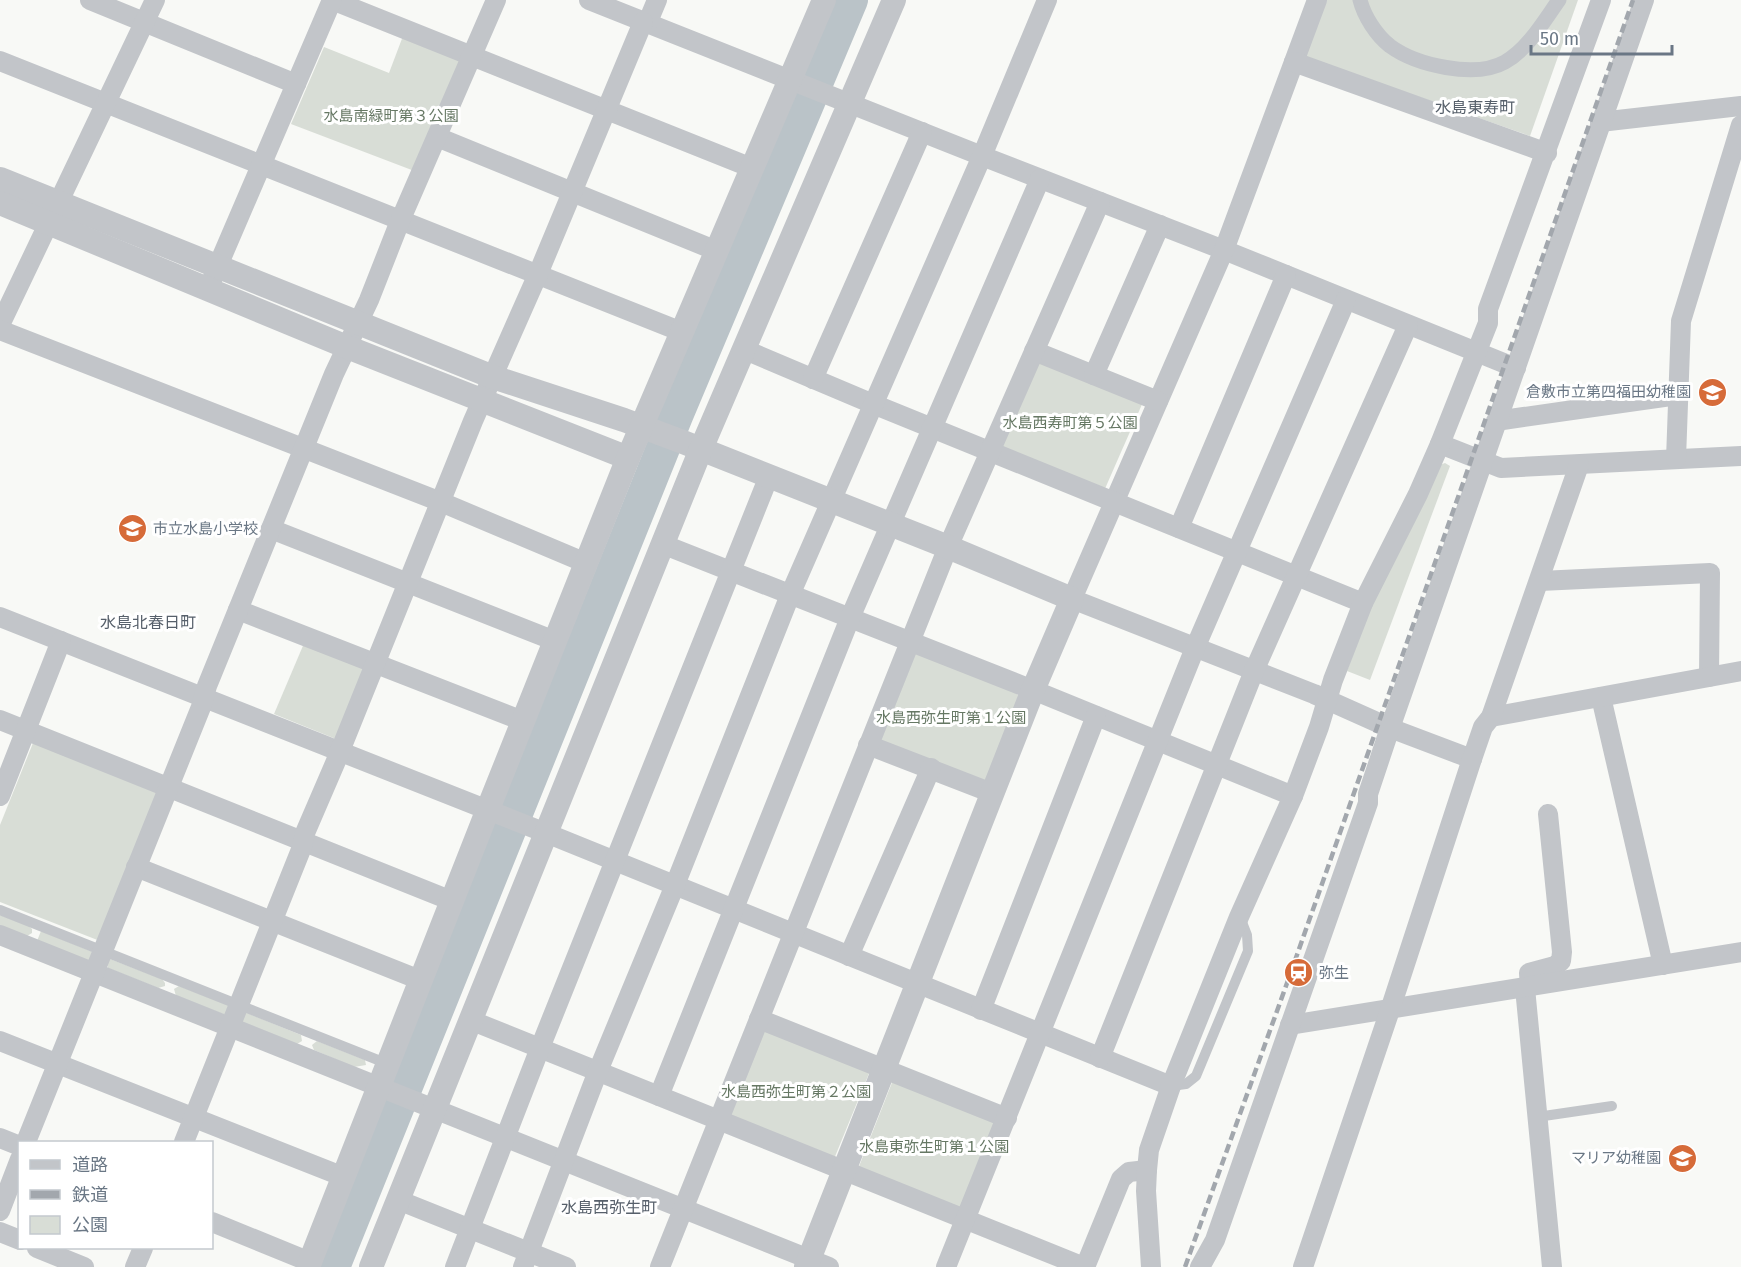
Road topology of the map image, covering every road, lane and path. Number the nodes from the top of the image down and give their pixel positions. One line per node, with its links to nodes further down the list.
1 (90, 0): 15 (street)
2 (155, 0): 15 (street)
3 (332, 0): 17 (street); 21 (street)
4 (496, 0): 17 (street)
5 (589, 0): 16 (street)
6 (657, 0): 16 (street)
7 (824, 0): 20 (street)
8 (894, 0): 22 (street)
9 (1047, 0): 31 (street)
10 (1317, 0): 19 (street)
11 (1360, 0): 12 (street)
12 (1559, 0)
13 (1601, 0): 30 (street)
14 (1644, 0): 26 (street)
15 (145, 22): 21 (street); 23 (street)
16 (645, 23): 20 (street); 25 (street)
17 (472, 56): 25 (street); 29 (street)
18 (0, 61): 23 (street)
19 (1294, 62): 30 (street); 43 (street)
20 (797, 82): 22 (street); 33 (street)
21 (296, 84): 32 (street)
22 (844, 101): 28 (street); 56 (street)
23 (106, 102): 32 (street); 37 (street)
24 (1741, 106): 26 (street)
25 (607, 110): 33 (street); 36 (street)
26 (1600, 122): 59 (street)
27 (1741, 125): 63 (street)
28 (922, 132): 31 (street); 62 (street)
29 (437, 136): 36 (street); 40 (street)
30 (1547, 153): 58 (street)
31 (982, 156): 35 (street); 66 (street)
32 (261, 167): 40 (street); 45 (street)
33 (752, 168): 44 (street)
34 (0, 179): 37 (street)
35 (1040, 179): 38 (street); 69 (street)
36 (572, 192): 44 (street); 46 (street)
37 (57, 202): 41 (street); 45 (street)
38 (1100, 202): 42 (street); 57 (street)
39 (0, 203): 41 (street)
40 (400, 222): 46 (street); 50 (street)
41 (47, 224): 48 (street); 51 (street)
42 (1160, 225): 43 (street); 60 (street)
43 (1224, 250): 47 (street); 65 (street)
44 (717, 251): 54 (street)
45 (218, 267): 48 (street); 50 (street)
46 (538, 274): 54 (street); 61 (street)
47 (1286, 275): 49 (street); 85 (street)
48 (208, 289): 55 (street)
49 (1346, 300): 52 (street); 89 (street)
50 (358, 324): 55 (street); 61 (street)
51 (0, 325)
52 (1408, 325): 58 (street); 92 (street)
53 (0, 330): 73 (street)
54 (682, 332): 70 (street)
55 (347, 348): 64 (street); 73 (street)
56 (744, 349): 62 (street); 72 (street)
57 (1034, 351): 60 (street); 74 (street)
58 (1476, 353): 59 (street); 71 (street)
59 (1516, 368): 68 (street)
60 (1094, 375): 65 (street)
61 (493, 377): 64 (street); 70 (street)
62 (813, 379): 66 (street)
63 (1678, 395): 68 (street); 77 (street)
64 (483, 401): 67 (street); 83 (street)
65 (1158, 401): 82 (street)
66 (873, 404): 69 (street); 81 (street)
67 (528, 419): 70 (street); 76 (street)
68 (1496, 421): 78 (street)
69 (933, 428): 74 (street); 84 (street)
70 (650, 429): 72 (street); 76 (street)
71 (1440, 444): 78 (street); 97 (street)
72 (692, 445): 80 (street); 87 (street)
73 (304, 449): 83 (street); 86 (street)
74 (990, 451): 82 (street); 88 (street)
75 (1741, 456): 77 (street)
76 (628, 458): 90 (street)
77 (1676, 459): 79 (street)
78 (1482, 462): 79 (street); 117 (street)
79 (1579, 465): 93 (street)
80 (769, 476): 81 (street); 91 (street)
81 (831, 500): 84 (street); 95 (street)
82 (1114, 501): 85 (street); 96 (street)
83 (441, 502): 90 (street); 94 (street)
84 (891, 524): 88 (street); 100 (street)
85 (1179, 528): 89 (street)
86 (272, 529): 94 (street); 98 (street)
87 (662, 544): 91 (street); 131 (street)
88 (948, 547): 96 (street); 103 (street)
89 (1238, 551): 92 (street); 104 (street)
90 (586, 563): 101 (street)
91 (732, 572): 95 (street); 133 (street)
92 (1297, 575): 97 (street); 106 (street)
93 (1540, 581): 108 (street); 114 (street)
94 (408, 584): 101 (street); 105 (street)
95 (790, 595): 100 (street); 135 (street)
96 (1072, 598): 104 (street); 109 (street)
97 (1363, 603): 112 (street)
98 (238, 610): 105 (street); 110 (street)
99 (0, 617): 102 (street)
100 (850, 618): 103 (street); 137 (street)
101 (555, 641): 116 (street)
102 (61, 642): 110 (street); 118 (street)
103 (909, 642): 109 (street); 120 (street)
104 (1195, 648): 106 (street); 119 (street)
105 (375, 663): 116 (street); 121 (street)
106 (1254, 671): 112 (street); 123 (street)
107 (1741, 671): 108 (street)
108 (1709, 677): 111 (street)
109 (1033, 690): 113 (street); 126 (street)
110 (203, 697): 121 (street); 125 (street)
111 (1601, 697): 114 (street); 145 (street)
112 (1327, 700): 117 (street); 128 (street)
113 (1096, 716): 119 (street); 151 (street)
114 (1491, 717): 122 (street)
115 (0, 720): 118 (street)
116 (522, 722): 129 (street)
117 (1390, 728): 122 (street); 155 (street)
118 (27, 730): 125 (street); 127 (street)
119 (1158, 740): 123 (street); 157 (street)
120 (868, 745): 124 (street); 140 (street)
121 (340, 751): 129 (street); 132 (street)
122 (1472, 759): 152 (street)
123 (1217, 765): 128 (street); 160 (street)
124 (931, 768): 126 (street); 144 (street)
125 (168, 786): 132 (street); 134 (street)
126 (993, 793): 148 (street)
127 (0, 796)
128 (1293, 796): 165 (street)
129 (497, 814): 131 (street); 136 (street)
130 (1548, 814): 149 (street)
131 (537, 829): 133 (street); 154 (street)
132 (303, 840): 136 (street); 139 (street)
133 (616, 861): 135 (street); 159 (street)
134 (136, 867): 139 (street); 142 (street)
135 (675, 885): 137 (street); 163 (street)
136 (453, 901): 147 (street)
137 (734, 909): 140 (street); 166 (street)
138 (0, 910): 142 (lane)
139 (271, 922): 147 (street); 150 (street)
140 (793, 933): 144 (street); 153 (street)
141 (0, 935): 146 (street)
142 (102, 950): 146 (street); 150 (lane)
143 (1741, 952): 145 (street)
144 (849, 956): 148 (street)
145 (1664, 965): 149 (street)
146 (93, 972): 156 (street); 161 (street)
147 (420, 980): 164 (street)
148 (917, 984): 151 (street); 162 (street)
149 (1528, 987): 152 (street); 169 (street)
150 (238, 1004): 156 (street); 164 (lane)
151 (981, 1010): 157 (street)
152 (1390, 1010): 155 (street); 206 (street)
153 (759, 1019): 162 (street); 172 (street)
154 (470, 1020): 159 (street); 167 (street)
155 (1290, 1025): 205 (street)
156 (230, 1027): 164 (street); 171 (street)
157 (1041, 1034): 160 (street); 170 (street)
158 (0, 1041): 161 (street)
159 (540, 1048): 163 (street); 173 (street)
160 (1100, 1058): 165 (street)
161 (57, 1063): 171 (street); 175 (street)
162 (884, 1069): 170 (street); 180 (street)
163 (598, 1071): 166 (street); 178 (street)
164 (388, 1081): 167 (street); 182 (street)
165 (1171, 1086): 181 (street)
166 (659, 1096): 172 (street)
167 (427, 1106): 173 (street); 183 (street)
168 (1612, 1106): 169 (lane)
169 (1537, 1117): 207 (street)
170 (1007, 1118): 186 (street)
171 (194, 1119): 176 (street); 182 (street)
172 (719, 1119): 180 (street); 184 (street)
173 (506, 1137): 178 (street); 188 (street)
174 (0, 1138): 177 (street)
175 (27, 1141)
176 (185, 1141)
177 (18, 1145)
178 (565, 1161): 184 (street); 193 (street)
179 (18, 1164): 185 (street)
180 (845, 1170): 186 (street); 194 (street)
181 (1147, 1170): 203 (street); 204 (street)
182 (344, 1177): 195 (street)
183 (398, 1200): 188 (street); 198 (street)
184 (683, 1208): 194 (street); 201 (street)
185 (0, 1211)
186 (966, 1219): 202 (street); 203 (street)
187 (213, 1222): 195 (street)
188 (471, 1229): 193 (street); 199 (street)
189 (0, 1232): 190 (street)
190 (18, 1239)
191 (39, 1249): 196 (street)
192 (143, 1249): 197 (street)
193 (526, 1260): 200 (street)
194 (815, 1264)
195 (309, 1265)
196 (84, 1267)
197 (135, 1267)
198 (371, 1267)
199 (455, 1267)
200 (566, 1267)
201 (660, 1267)
202 (946, 1267)
203 (1085, 1267)
204 (1151, 1267)
205 (1200, 1267)
206 (1303, 1267)
207 (1552, 1267)

